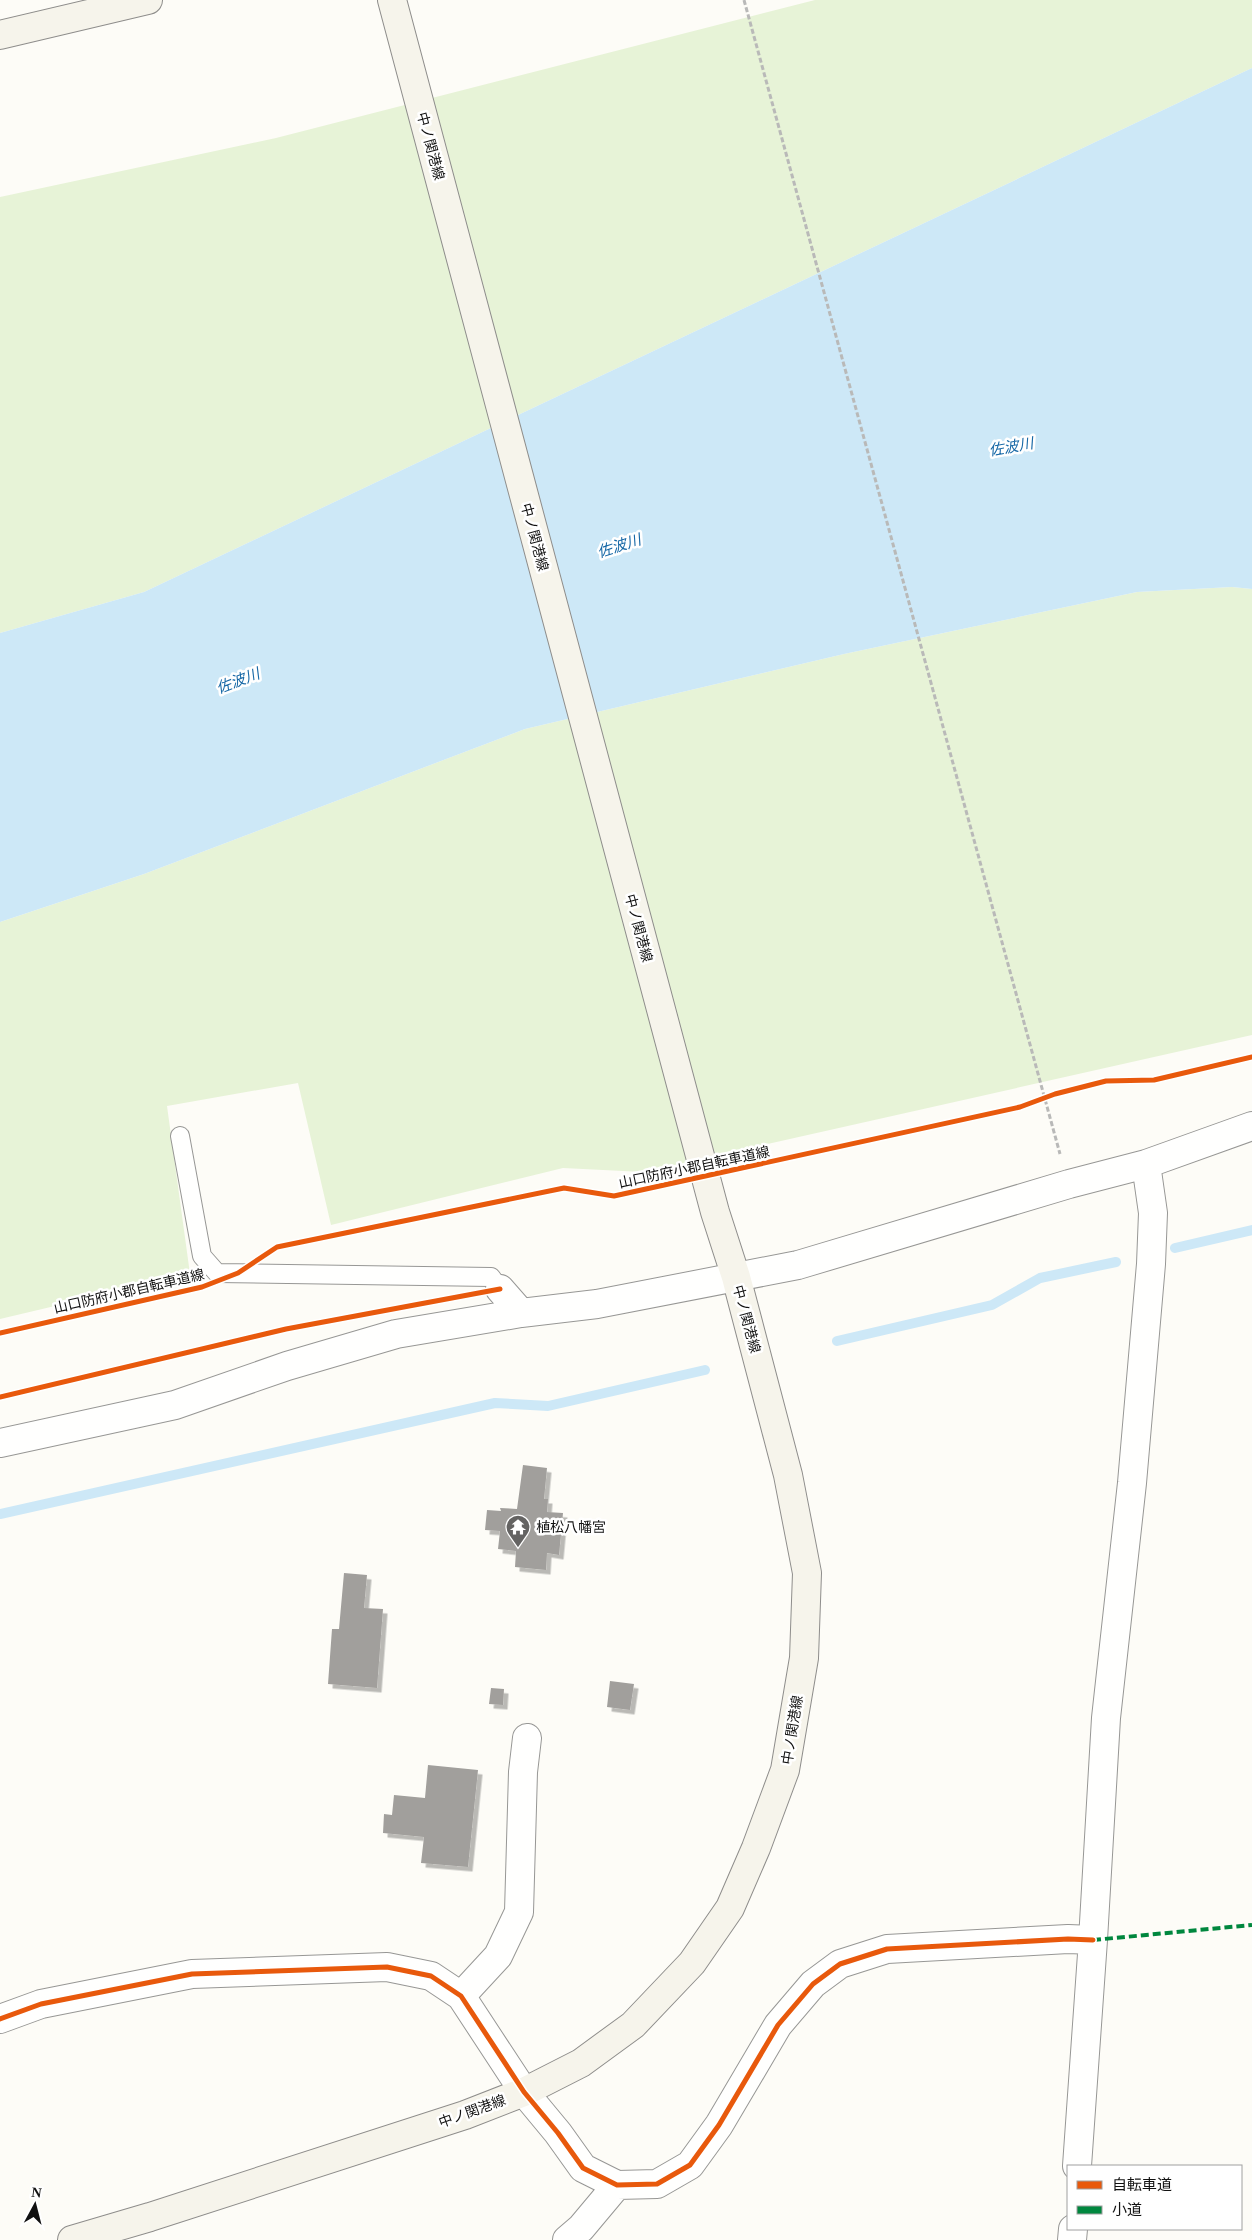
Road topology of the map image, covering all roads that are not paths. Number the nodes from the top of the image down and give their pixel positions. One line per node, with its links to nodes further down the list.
1 (148, 0): 3 (main road)
2 (394, 8): 7 (main road, 中ノ関港線)
3 (0, 35)
4 (1252, 1126): 6 (street)
5 (180, 1136): 8 (lane)
6 (1146, 1164): 7 (street); 12 (street)
7 (736, 1277): 9 (street); 15 (main road, 中ノ関港線)
8 (500, 1290): 9 (street)
9 (522, 1312): 10 (street)
10 (0, 1443)
11 (527, 1738): 13 (street)
12 (1093, 1940): 16 (street); 17 (street)
13 (462, 1996): 14 (street); 15 (street)
14 (0, 2019)
15 (524, 2092): 17 (street); 18 (main road, 中ノ関港線)
16 (1077, 2165)
17 (616, 2185): 19 (street)
18 (72, 2240)
19 (567, 2240)

